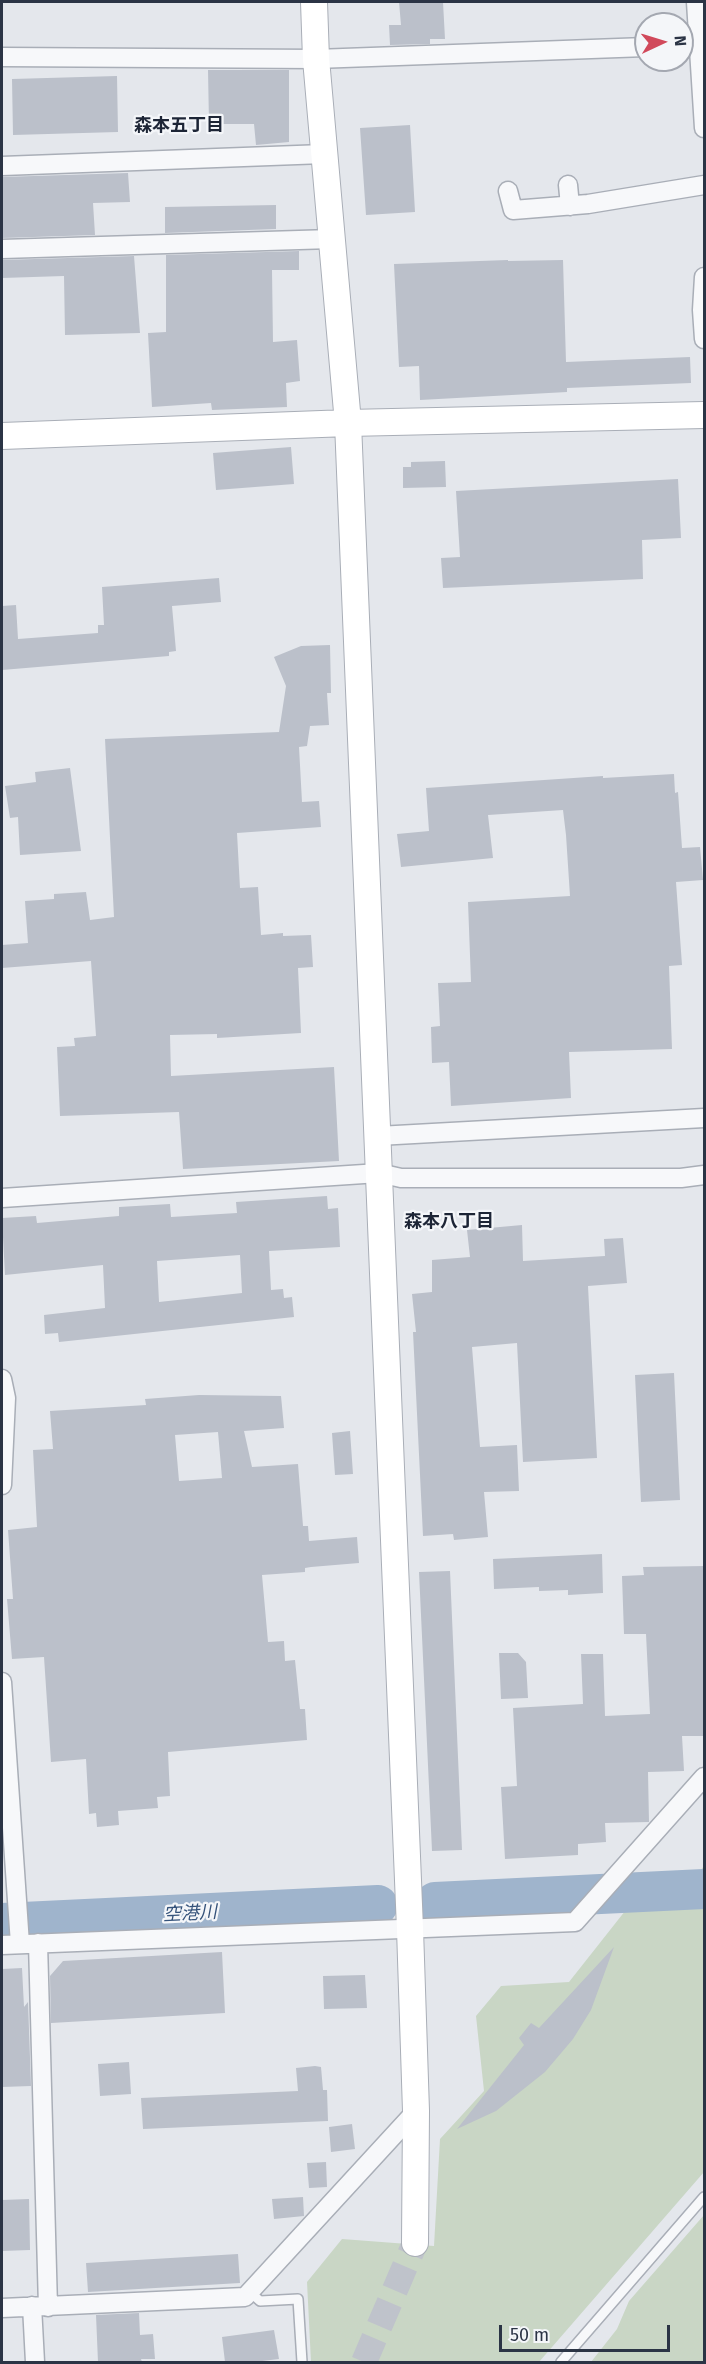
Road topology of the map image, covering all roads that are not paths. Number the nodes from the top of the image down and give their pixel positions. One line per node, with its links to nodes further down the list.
1 (314, 2): 6 (street)
2 (696, 2): 3 (street)
3 (695, 45): 7 (street)
4 (634, 47): 6 (street)
5 (2, 57): 6 (street)
6 (316, 59): 8 (street)
7 (705, 128)
8 (324, 154): 9 (street); 14 (street)
9 (2, 166)
10 (568, 185): 13 (street)
11 (705, 185): 13 (street)
12 (508, 191): 13 (street)
13 (570, 206)
14 (332, 239): 15 (street); 19 (street)
15 (2, 249)
16 (705, 277): 17 (street)
17 (705, 339)
18 (705, 415): 19 (street)
19 (348, 423): 20 (street); 22 (street)
20 (2, 436)
21 (705, 1118): 22 (street)
22 (378, 1136): 23 (street)
23 (379, 1173): 24 (street); 25 (street); 30 (street)
24 (705, 1175)
25 (2, 1198)
26 (2, 1379): 27 (street)
27 (2, 1485)
28 (2, 1682): 31 (street)
29 (705, 1777): 30 (street)
30 (410, 1929): 31 (street); 33 (street)
31 (26, 1940): 32 (street); 37 (street)
32 (2, 1945)
33 (416, 2111): 35 (street); 36 (street)
34 (705, 2197): 41 (lane)
35 (415, 2243)
36 (250, 2292): 37 (street); 40 (lane)
37 (40, 2307): 38 (street); 39 (street)
38 (2, 2308)
39 (35, 2362)
40 (302, 2362)
41 (561, 2362)

